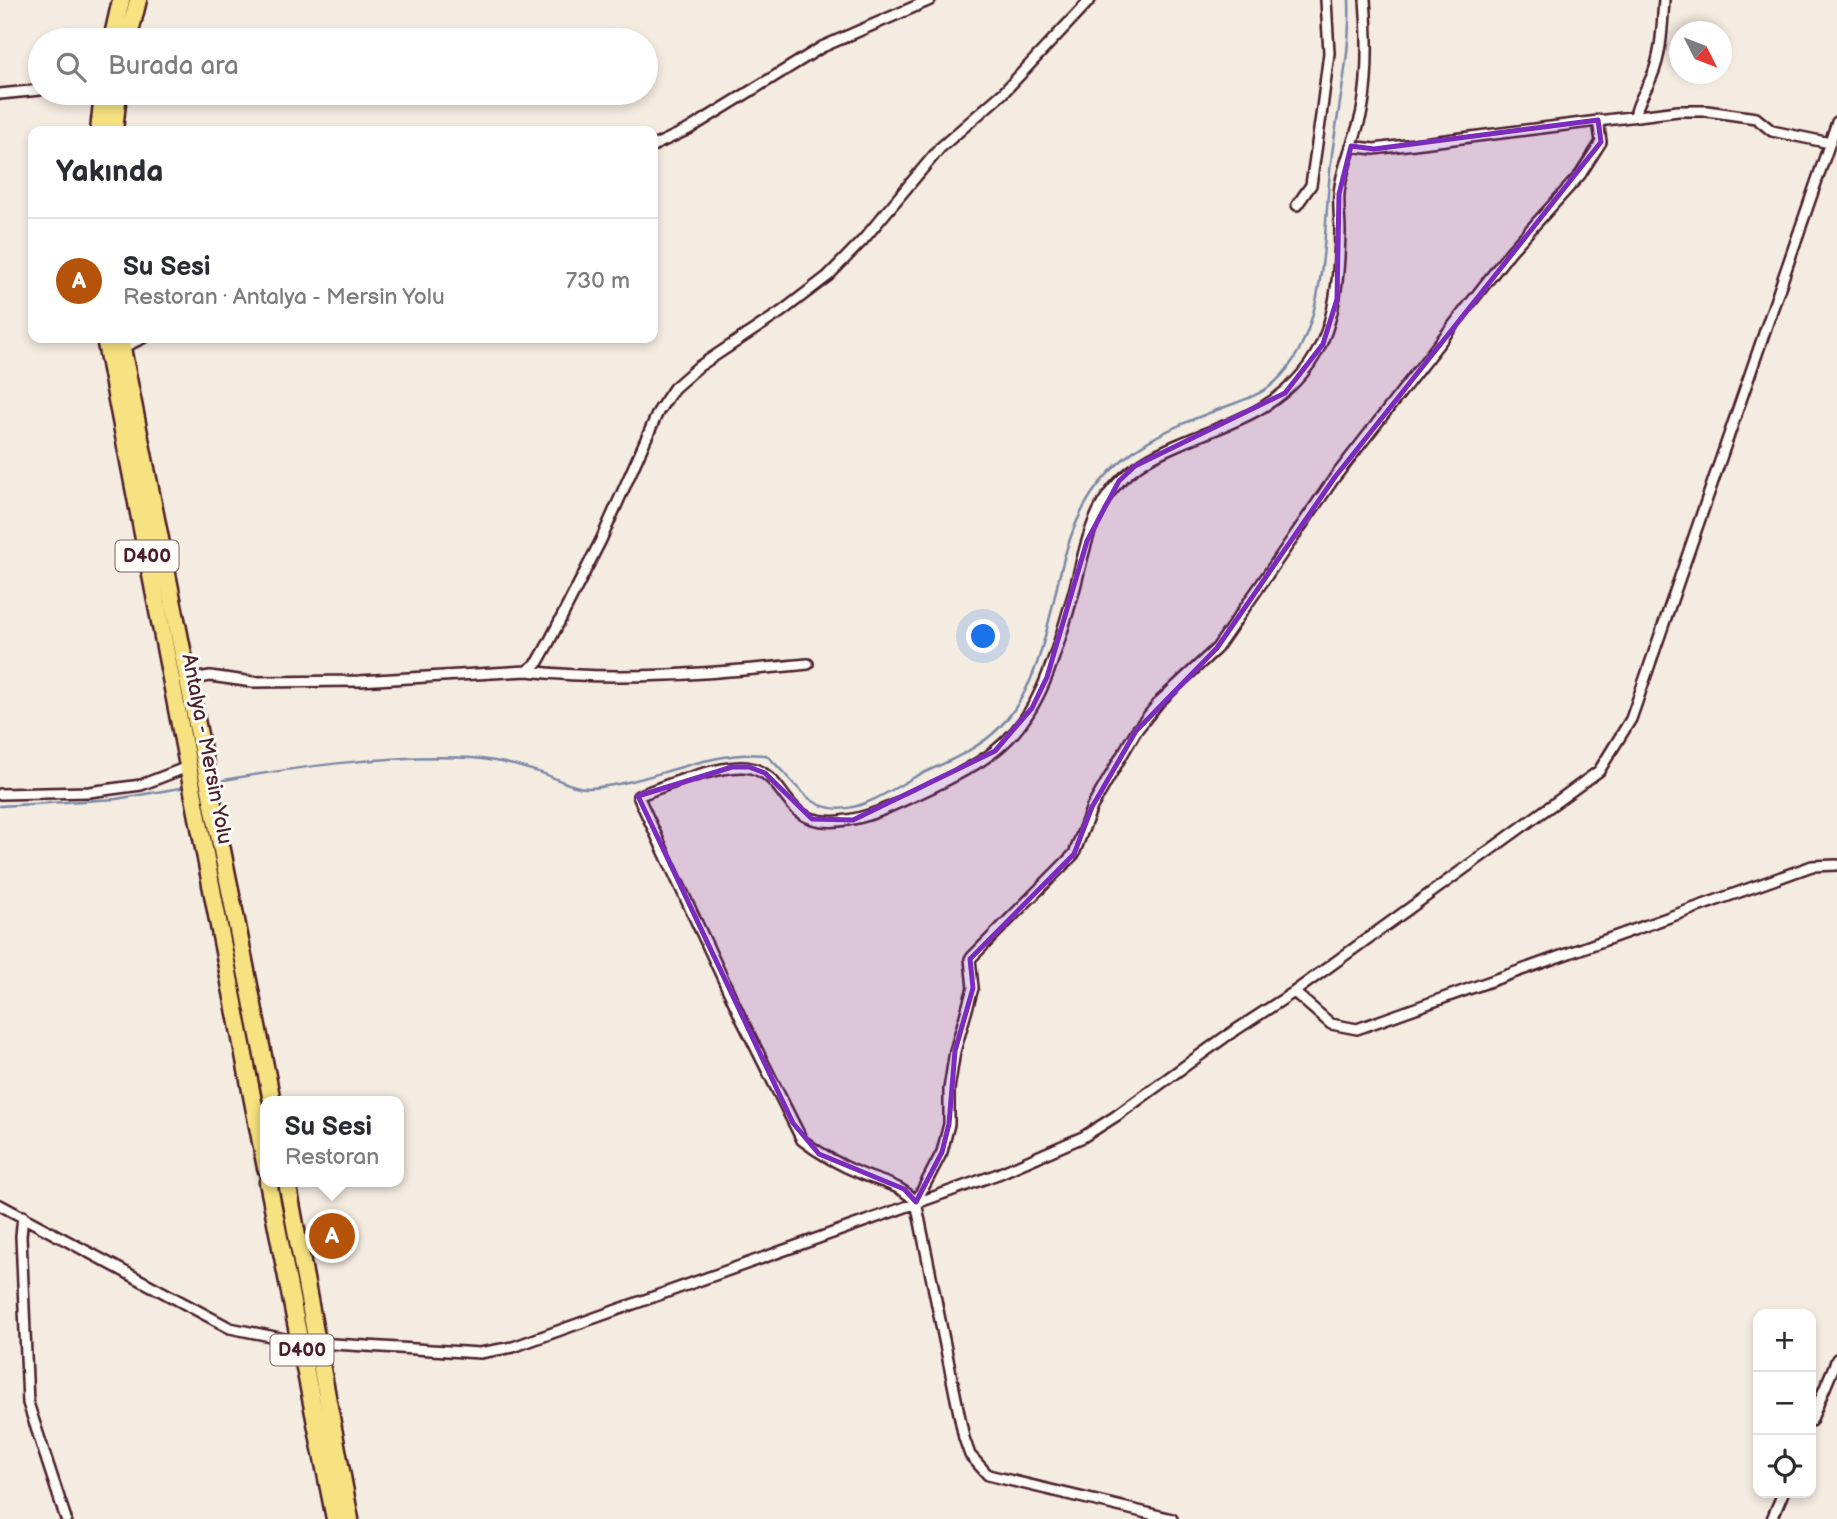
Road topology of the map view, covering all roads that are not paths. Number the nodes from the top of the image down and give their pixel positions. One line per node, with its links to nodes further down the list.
1 (121, 0): 8 (highway)
2 (138, 0): 9 (highway)
3 (930, 0): 20 (street)
4 (1090, 0): 26 (street)
5 (1326, 0): 22 (street)
6 (1365, 0): 21 (street)
7 (1664, 0): 14 (street)
8 (115, 28)
9 (131, 28)
10 (28, 91): 11 (street)
11 (0, 94)
12 (102, 105): 17 (highway)
13 (117, 105): 18 (highway)
14 (1635, 116): 15 (street); 19 (street)
15 (1598, 120): 21 (street); 37 (street)
16 (1837, 122): 19 (street)
17 (100, 126)
18 (115, 126)
19 (1830, 143): 32 (street)
20 (658, 144)
21 (1351, 146): 37 (street)
22 (1297, 205)
23 (106, 343): 28 (highway, Antalya - Mersin Yolu / D400)
24 (121, 343): 27 (highway, Antalya - Mersin Yolu / D400)
25 (808, 664): 26 (street)
26 (527, 671): 27 (street)
27 (187, 680): 28 (highway, Antalya - Mersin Yolu / D400)
28 (195, 769): 29 (street); 30 (highway, Antalya - Mersin Yolu / D400)
29 (0, 794)
30 (204, 804): 33 (highway, Antalya - Mersin Yolu / D400); 34 (highway, Antalya - Mersin Yolu / D400)
31 (1837, 865): 32 (street)
32 (1294, 992): 37 (street)
33 (271, 1096)
34 (260, 1138)
35 (269, 1187): 40 (highway, D400)
36 (288, 1187): 40 (highway, D400)
37 (916, 1202): 40 (street); 47 (street)
38 (0, 1205): 39 (street)
39 (23, 1216): 40 (street); 44 (street)
40 (308, 1342): 45 (highway, D400); 46 (highway, D400)
41 (1837, 1359): 42 (street)
42 (1816, 1409)
43 (1781, 1498): 48 (street)
44 (66, 1519)
45 (335, 1519)
46 (350, 1519)
47 (1172, 1519)
48 (1772, 1519)

